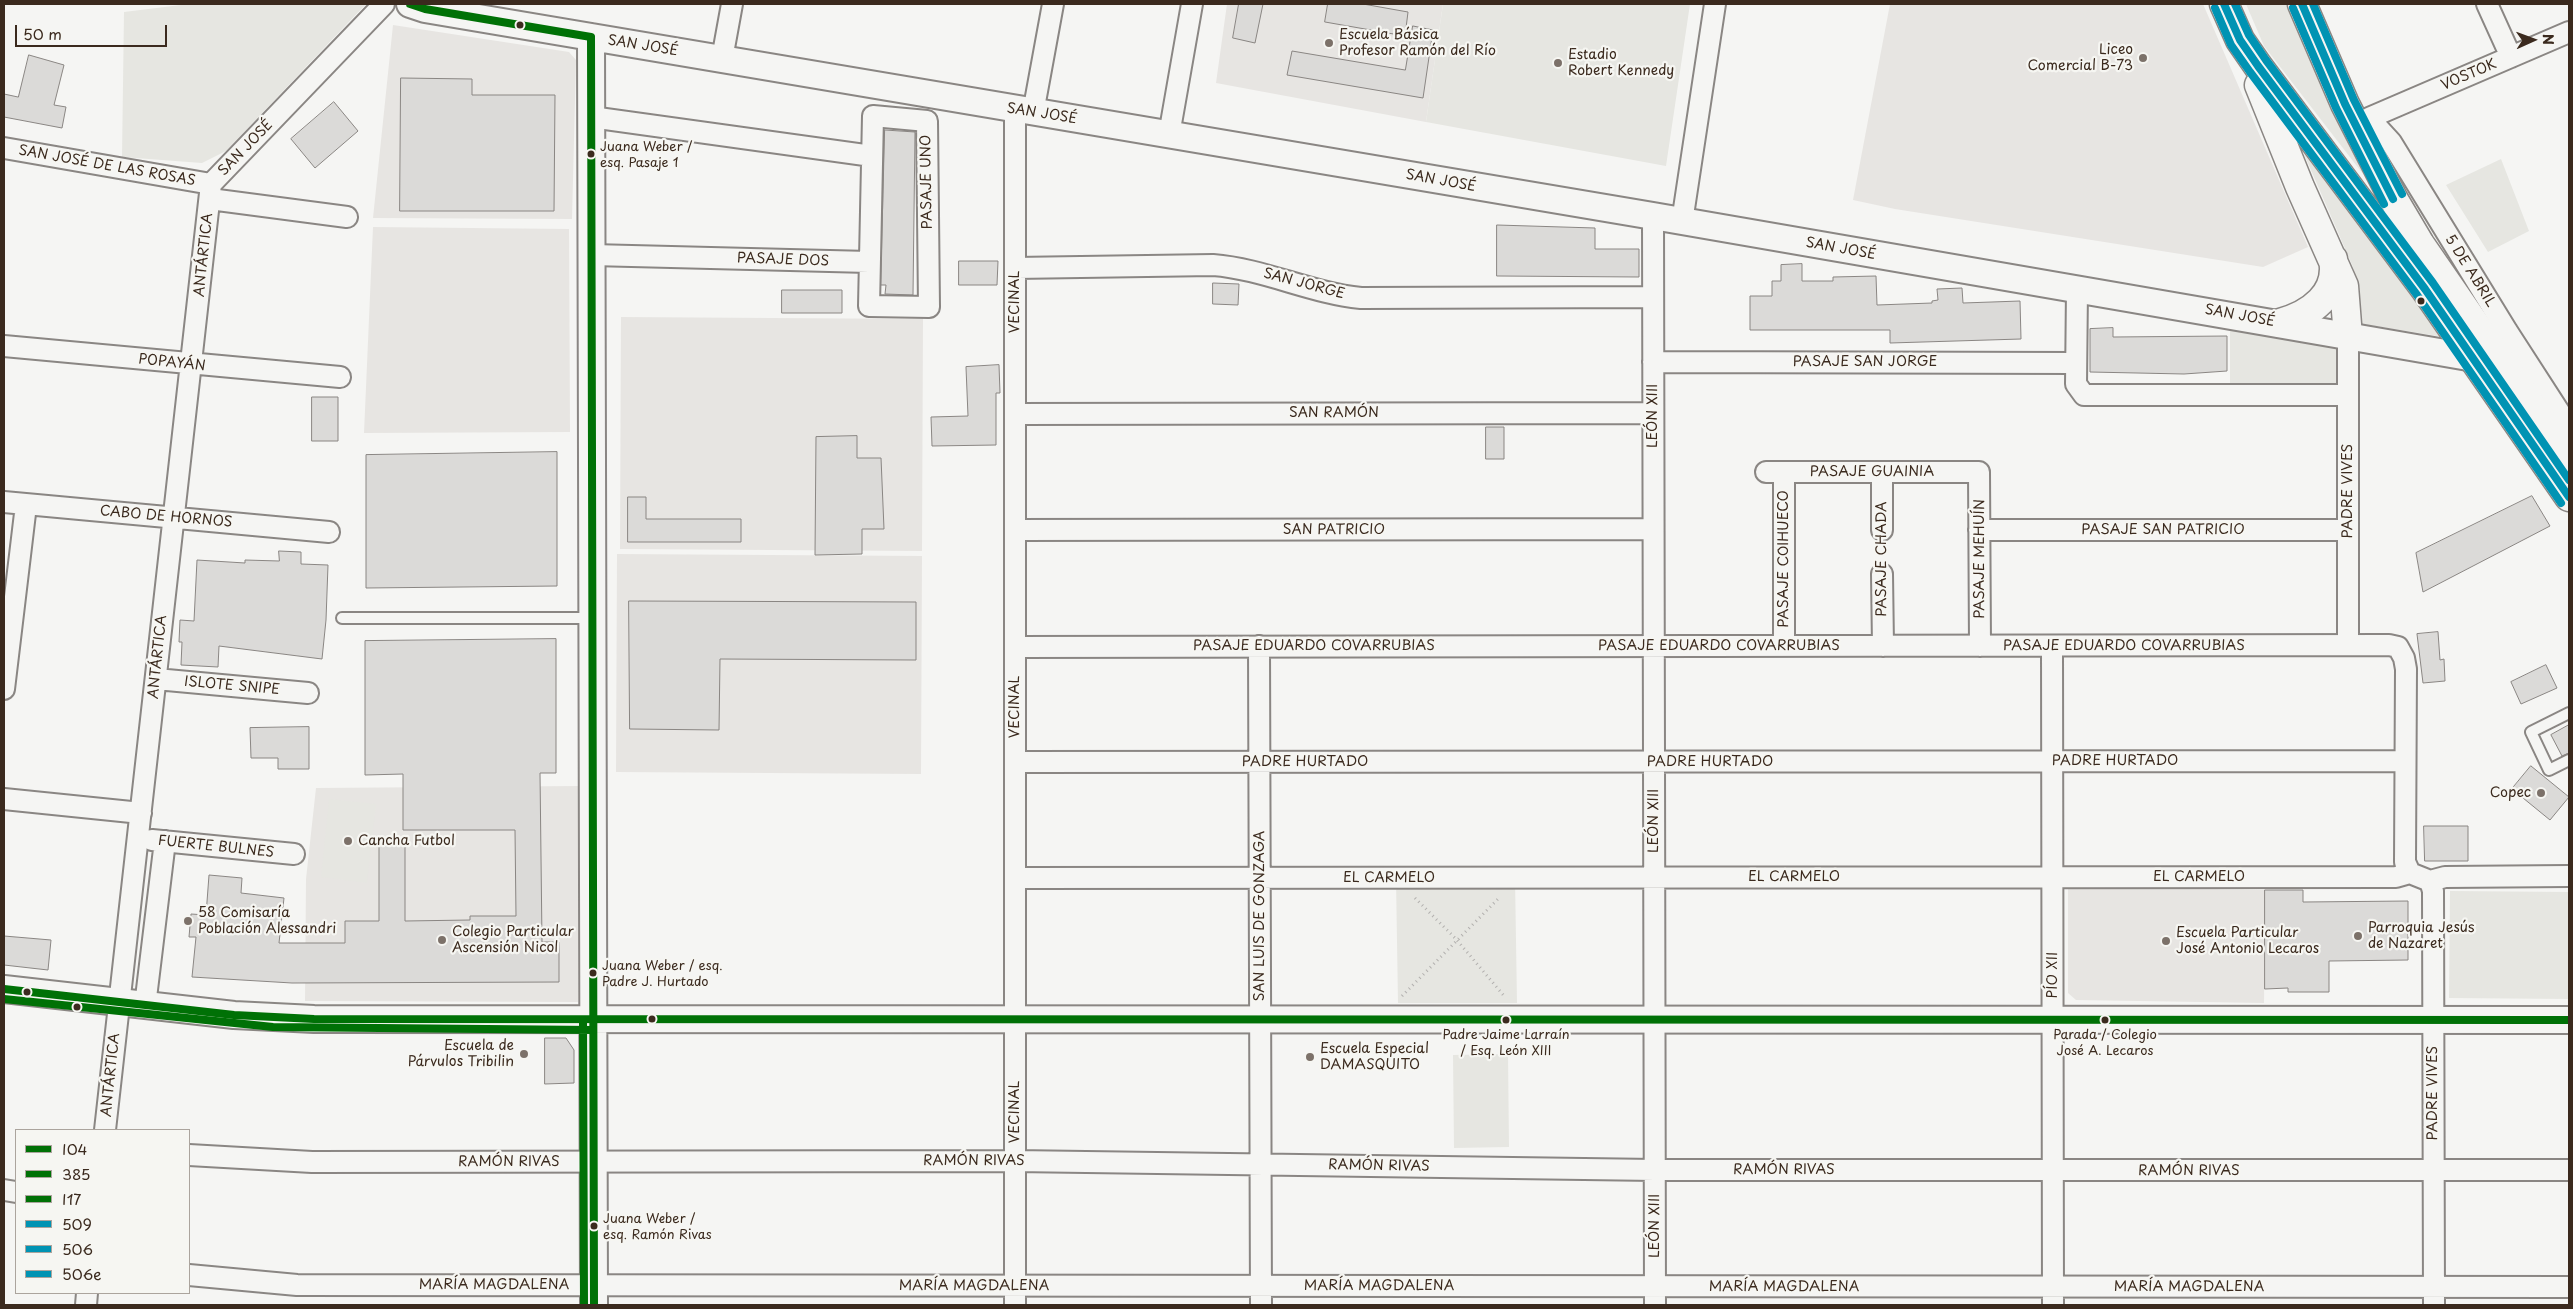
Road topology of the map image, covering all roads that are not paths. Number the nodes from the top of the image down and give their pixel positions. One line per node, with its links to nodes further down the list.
1 (384, 4): 22 (street, SAN JOSÉ)
2 (410, 4): 11 (street, SAN JOSÉ)
3 (732, 4): 13 (street)
4 (1053, 4): 15 (street, VECINAL)
5 (1192, 4): 18 (street)
6 (1715, 4): 25 (street)
7 (2224, 4): 21 (main road)
8 (2302, 4): 14 (main road)
9 (2487, 4): 12 (street)
10 (2569, 32): 12 (street, VOSTOK)
11 (591, 38): 13 (street, SAN JOSÉ); 16 (street)
12 (2511, 57): 17 (street, VOSTOK)
13 (722, 59): 15 (street, SAN JOSÉ)
14 (2345, 104): 17 (main road); 44 (main road)
15 (1024, 111): 18 (street, SAN JOSÉ); 29 (street, VECINAL)
16 (591, 117): 20 (street); 26 (street)
17 (2369, 118): 43 (street, 5 DE ABRIL)
18 (1169, 135): 23 (street, SAN JOSÉ)
19 (4, 148): 22 (street, SAN JOSÉ DE LAS ROSAS)
20 (872, 156): 28 (street); 28 (street, PASAJE UNO)
21 (2304, 159): 27 (main road); 35 (main road)
22 (210, 191): 24 (street, SAN JOSÉ DE LAS ROSAS); 38 (street, ANTÁRTICA)
23 (1653, 216): 25 (street, SAN JOSÉ); 31 (street, LEÓN XIII)
24 (348, 217)
25 (1682, 222): 30 (street, SAN JOSÉ)
26 (592, 255): 28 (street, PASAJE DOS); 60 (street)
27 (2333, 258): 32 (main road); 33 (main road)
28 (869, 262)
29 (1015, 268): 31 (street, SAN JORGE); 42 (street, VECINAL)
30 (2077, 289): 32 (street, SAN JOSÉ); 37 (street)
31 (1653, 297): 36 (street, LEÓN XIII)
32 (2280, 323): 33 (street, SAN JOSÉ)
33 (2348, 337): 35 (street, SAN JOSÉ); 40 (street, PADRE VIVES)
34 (4, 346): 38 (street, POPAYÁN)
35 (2474, 358): 48 (main road)
36 (1653, 362): 37 (street, PASAJE SAN JORGE); 41 (street, LEÓN XIII)
37 (2076, 363): 40 (street)
38 (192, 365): 39 (street, POPAYÁN); 51 (street, ANTÁRTICA)
39 (340, 377)
40 (2348, 395): 56 (street, PADRE VIVES)
41 (1653, 413): 42 (street, SAN RAMÓN); 52 (street, LEÓN XIII)
42 (1015, 414): 53 (street, VECINAL)
43 (2569, 427)
44 (2569, 460)
45 (1775, 472): 46 (street, PASAJE GUAINIA); 64 (street, PASAJE COIHUECO)
46 (1882, 472): 47 (street, PASAJE GUAINIA); 54 (street, PASAJE CHADA)
47 (1979, 472): 55 (street, PASAJE MEHUÍN)
48 (2569, 497)
49 (4, 502): 50 (street, CABO DE HORNOS)
50 (26, 505): 51 (street, CABO DE HORNOS); 70 (street)
51 (174, 517): 57 (street, CABO DE HORNOS); 69 (street, ANTÁRTICA)
52 (1653, 529): 53 (street, SAN PATRICIO); 63 (street, LEÓN XIII)
53 (1015, 530): 68 (street, VECINAL)
54 (1882, 530)
55 (1979, 530): 56 (street, PASAJE SAN PATRICIO); 66 (street, PASAJE MEHUÍN)
56 (2348, 530): 61 (street, PADRE VIVES)
57 (329, 532)
58 (1882, 574): 65 (street, PASAJE CHADA)
59 (342, 618): 60 (lane)
60 (592, 618): 93 (street)
61 (2348, 645): 67 (street, PASAJE EDUARDO COVARRUBIAS); 75 (street, PASAJE EDUARDO COVARRUBIAS)
62 (1259, 646): 63 (street, PASAJE EDUARDO COVARRUBIAS); 68 (street, PASAJE EDUARDO COVARRUBIAS); 77 (street, SAN LUIS DE GONZAGA)
63 (1654, 646): 64 (street, PASAJE EDUARDO COVARRUBIAS); 78 (street, LEÓN XIII)
64 (1784, 646): 65 (street, PASAJE EDUARDO COVARRUBIAS)
65 (1883, 646): 66 (street, PASAJE EDUARDO COVARRUBIAS)
66 (1980, 646): 67 (street, PASAJE EDUARDO COVARRUBIAS)
67 (2052, 646): 74 (street, PÍO XII)
68 (1015, 647): 76 (street, VECINAL)
69 (156, 679): 71 (street, ISLOTE SNIPE); 80 (street, ANTÁRTICA)
70 (4, 689)
71 (308, 693)
72 (2569, 714): 73 (lane)
73 (2569, 760)
74 (2052, 761): 75 (street, PADRE HURTADO); 78 (street, PADRE HURTADO); 86 (street, PÍO XII)
75 (2405, 761): 84 (street)
76 (1015, 762): 77 (street, PADRE HURTADO); 87 (street, VECINAL)
77 (1260, 762): 78 (street, PADRE HURTADO); 88 (street, SAN LUIS DE GONZAGA)
78 (1654, 762): 89 (street, LEÓN XIII)
79 (4, 800): 80 (street)
80 (141, 813): 81 (street, ANTÁRTICA)
81 (138, 839): 82 (street, FUERTE BULNES); 92 (street, ANTÁRTICA)
82 (165, 841): 83 (street, FUERTE BULNES); 92 (street, ANTÁRTICA)
83 (294, 854)
84 (2410, 873): 86 (street, EL CARMELO); 90 (street, EL CARMELO)
85 (2569, 876): 90 (street)
86 (2053, 877): 89 (street, EL CARMELO); 97 (street, PÍO XII)
87 (1015, 878): 88 (street, EL CARMELO); 94 (street, VECINAL)
88 (1260, 878): 89 (street, EL CARMELO); 95 (street, SAN LUIS DE GONZAGA)
89 (1654, 878): 96 (street, LEÓN XIII)
90 (2430, 881): 98 (street, PADRE VIVES)
91 (4, 990): 92 (street)
92 (132, 1004): 93 (street); 100 (street, ANTÁRTICA)
93 (593, 1020): 94 (street); 103 (street)
94 (1015, 1020): 95 (street); 102 (street, VECINAL)
95 (1260, 1020): 96 (street); 104 (street, SAN LUIS DE GONZAGA)
96 (1654, 1020): 97 (street); 105 (street, LEÓN XIII)
97 (2053, 1020): 98 (street); 107 (street, PÍO XII)
98 (2433, 1020): 99 (street); 108 (street, PADRE VIVES)
99 (2569, 1020)
100 (105, 1129)
101 (190, 1155): 103 (street, RAMÓN RIVAS)
102 (1015, 1161): 103 (street, RAMÓN RIVAS); 104 (street, RAMÓN RIVAS); 112 (street, VECINAL)
103 (594, 1162): 111 (street)
104 (1260, 1164): 105 (street, RAMÓN RIVAS); 113 (street, SAN LUIS DE GONZAGA)
105 (1655, 1170): 107 (street, RAMÓN RIVAS); 114 (street, LEÓN XIII)
106 (2569, 1170): 108 (street, RAMÓN RIVAS)
107 (2053, 1171): 108 (street, RAMÓN RIVAS); 115 (street, PÍO XII)
108 (2434, 1172): 116 (street, PADRE VIVES)
109 (190, 1275): 111 (street, MARÍA MAGDALENA)
110 (2569, 1287): 116 (street, MARÍA MAGDALENA)
111 (594, 1295): 112 (street, MARÍA MAGDALENA)
112 (1015, 1296): 113 (street, MARÍA MAGDALENA)
113 (1260, 1296): 114 (street, MARÍA MAGDALENA)
114 (1655, 1296): 115 (street, MARÍA MAGDALENA)
115 (2053, 1296): 116 (street, MARÍA MAGDALENA)
116 (2434, 1296)

